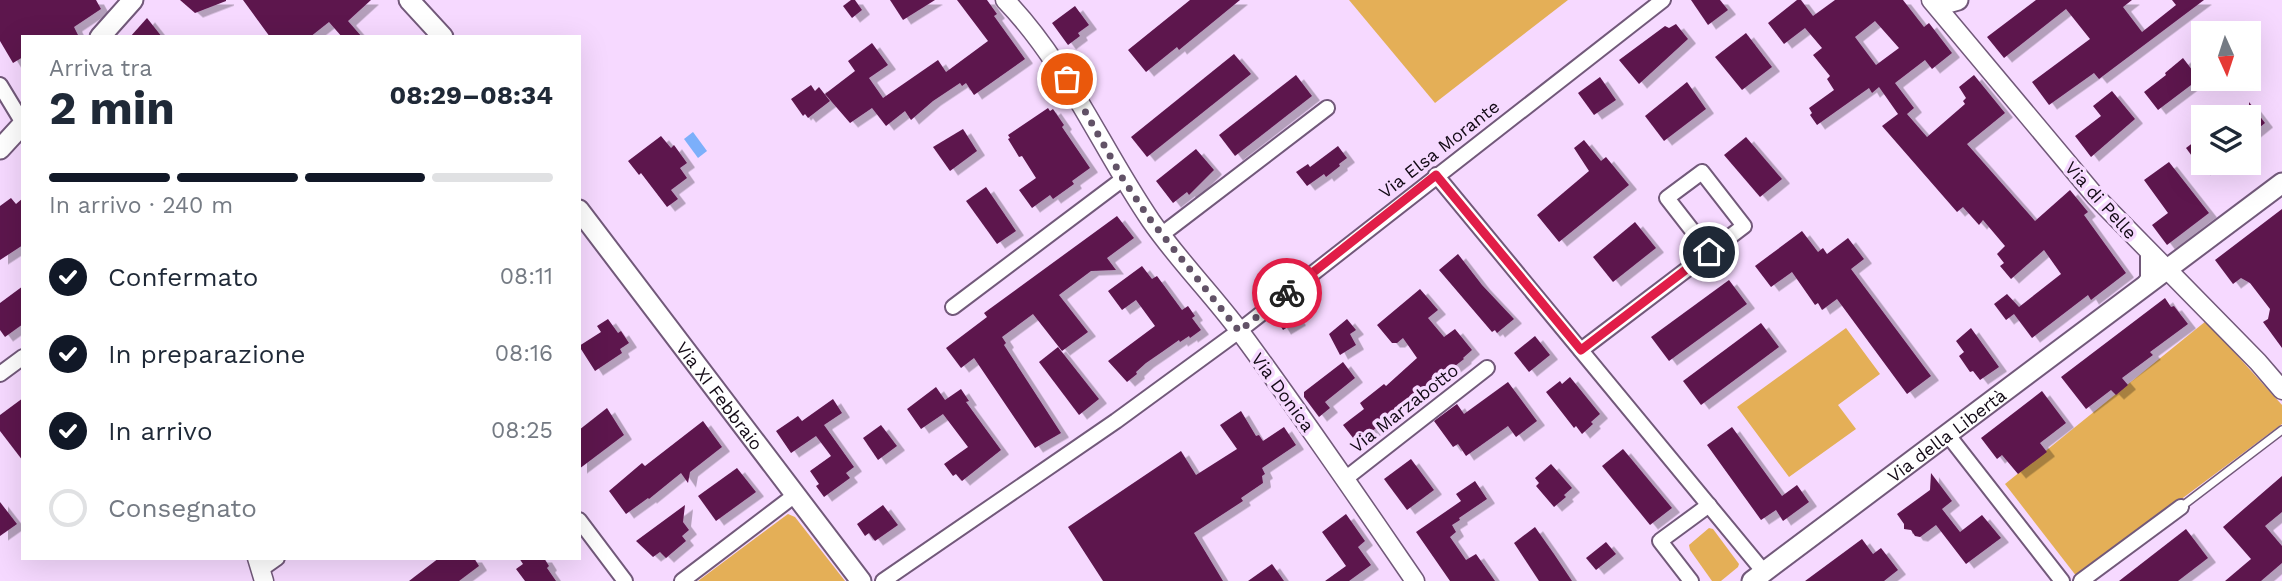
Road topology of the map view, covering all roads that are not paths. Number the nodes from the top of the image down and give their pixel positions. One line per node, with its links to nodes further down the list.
1 (133, 0): 8 (main road)
2 (409, 0): 9 (main road)
3 (1005, 0): 16 (street, Via Donica)
4 (1663, 0): 15 (street, Via Elsa Morante)
5 (1931, 0): 21 (street, Via di Pelle)
6 (1940, 0): 7 (main road)
7 (1958, 0)
8 (102, 35)
9 (441, 35)
10 (0, 85): 12 (street)
11 (1328, 108): 19 (street)
12 (21, 120)
13 (21, 125): 14 (main road)
14 (0, 149)
15 (1436, 175): 25 (street, Via Elsa Morante); 26 (street)
16 (1123, 179): 19 (street, Via Donica); 24 (street)
17 (2282, 183): 22 (main road, Via della Libertà)
18 (581, 213): 34 (main road, Via XI Febbraio)
19 (1161, 235): 25 (street, Via Donica)
20 (1709, 252): 20 (street); 26 (street)
21 (2148, 252): 22 (street, Via di Pelle); 23 (street)
22 (2165, 270): 23 (main road, Via della Libertà); 30 (street, Via di Pelle)
23 (2140, 290): 32 (main road, Via della Libertà)
24 (953, 307)
25 (1239, 331): 33 (street, Via Donica); 42 (street, Via Elsa Morante)
26 (1581, 350): 35 (street)
27 (21, 358): 29 (street)
28 (1487, 368): 33 (street, Via Marzabotto)
29 (0, 374)
30 (2282, 390)
31 (2282, 430): 36 (lane)
32 (1948, 435): 38 (main road, Via della Libertà); 45 (street)
33 (1345, 479): 43 (street, Via Donica)
34 (795, 495): 40 (street); 41 (main road, Via XI Febbraio)
35 (1709, 505): 38 (street); 44 (street)
36 (2181, 507): 46 (street)
37 (581, 523): 39 (street)
38 (1758, 576)
39 (625, 581)
40 (682, 581)
41 (861, 581)
42 (883, 581)
43 (1415, 581)
44 (1691, 581)
45 (2062, 581)
46 (2081, 581)

